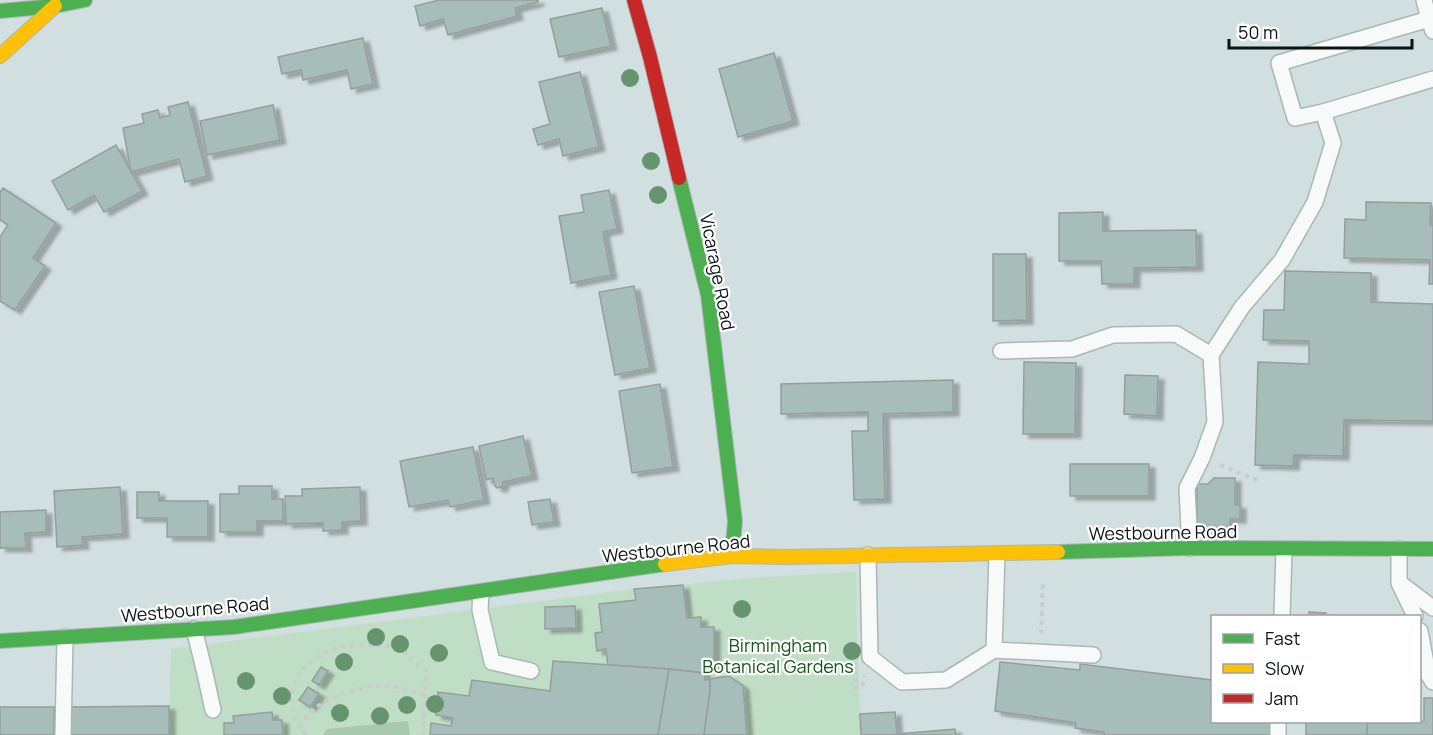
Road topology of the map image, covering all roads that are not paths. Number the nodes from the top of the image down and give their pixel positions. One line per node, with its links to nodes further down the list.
1 (85, 0): 4 (main road)
2 (634, 0): 18 (main road, Vicarage Road)
3 (1424, 0): 6 (lane)
4 (56, 6): 5 (main road); 7 (main road)
5 (0, 11)
6 (1431, 25): 9 (lane)
7 (0, 56)
8 (1433, 79): 9 (lane)
9 (1323, 112): 11 (lane)
10 (1001, 351): 11 (lane)
11 (1211, 355): 12 (lane)
12 (1190, 548): 15 (main road, Westbourne Road); 16 (main road, Westbourne Road)
13 (1399, 549): 14 (main road, Westbourne Road); 15 (main road, Westbourne Road); 19 (lane)
14 (1433, 549)
15 (1284, 550): 22 (lane)
16 (997, 554): 17 (main road, Westbourne Road); 28 (lane)
17 (868, 555): 18 (main road, Westbourne Road); 28 (lane)
18 (732, 556): 20 (main road, Westbourne Road)
19 (1399, 583): 21 (lane); 23 (lane)
20 (481, 592): 24 (main road, Westbourne Road); 30 (lane)
21 (1433, 608)
22 (1282, 615)
23 (1415, 615)
24 (194, 629): 25 (main road, Westbourne Road); 32 (lane)
25 (65, 637): 26 (main road, Westbourne Road); 33 (lane)
26 (0, 641)
27 (1421, 641): 31 (lane)
28 (994, 650): 29 (lane)
29 (1094, 656)
30 (531, 671)
31 (1433, 682)
32 (213, 710)
33 (63, 735)

